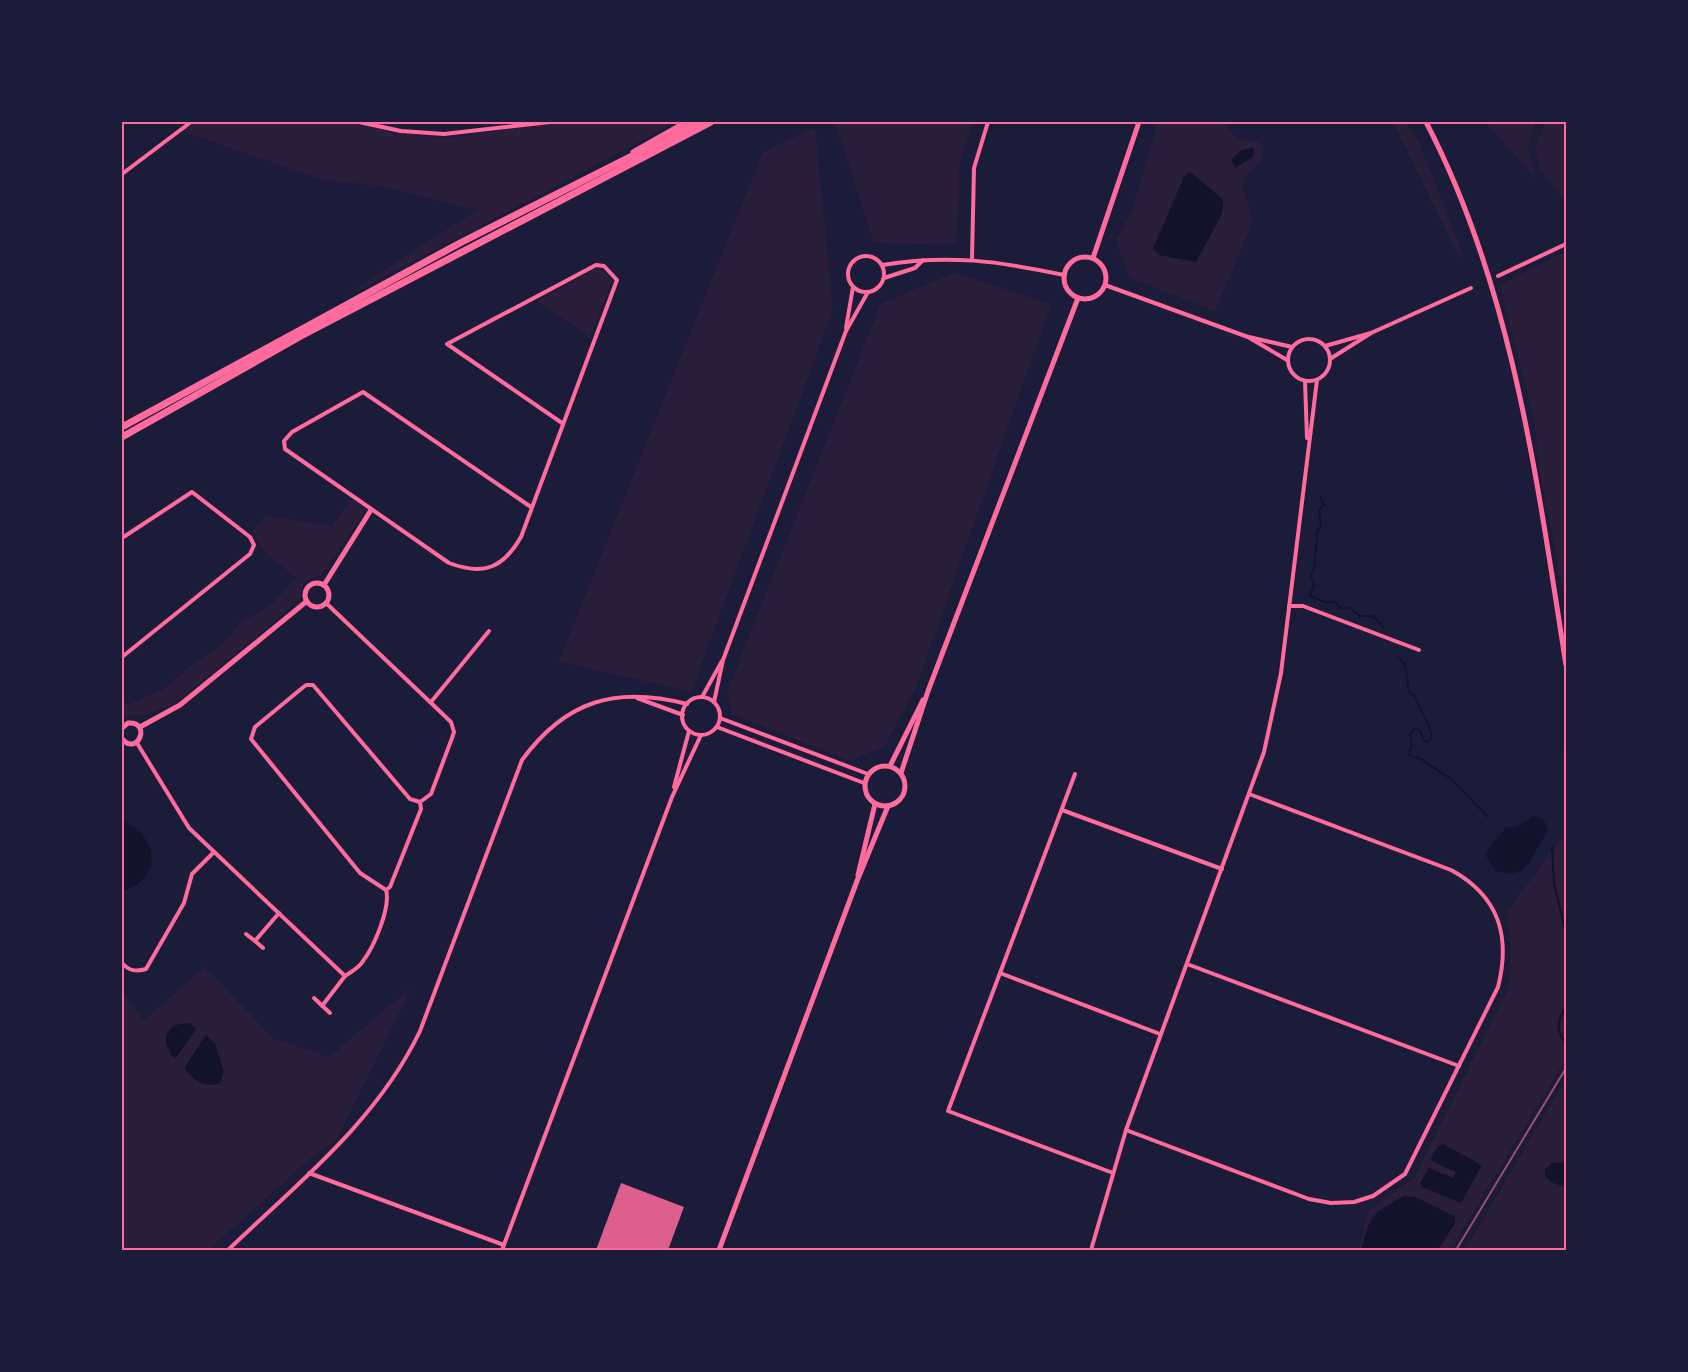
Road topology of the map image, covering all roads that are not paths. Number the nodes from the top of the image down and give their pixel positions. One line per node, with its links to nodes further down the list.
1 (191, 122): 11 (street)
2 (359, 122): 3 (street)
3 (550, 122)
4 (686, 122): 10 (street)
5 (699, 122): 10 (highway)
6 (711, 122): 36 (highway)
7 (988, 122): 14 (street)
8 (1138, 122): 13 (street)
9 (1426, 122): 49 (street)
10 (626, 157): 35 (highway)
11 (122, 174)
12 (1566, 244): 18 (street)
13 (1093, 258): 17 (street); 20 (street)
14 (972, 259): 15 (street); 17 (street)
15 (924, 260): 16 (street); 19 (street)
16 (882, 265): 19 (street); 21 (street)
17 (1064, 275): 24 (street)
18 (1498, 276)
19 (884, 278): 23 (street)
20 (1105, 285): 24 (street); 27 (street)
21 (854, 286): 23 (street); 25 (street)
22 (1471, 288): 26 (street)
23 (868, 292): 25 (street)
24 (1078, 298): 50 (street)
25 (846, 331): 48 (street)
26 (1371, 333): 28 (street); 30 (street)
27 (1248, 337): 29 (street); 31 (street)
28 (1325, 346): 29 (street); 30 (street)
29 (1292, 347): 31 (street)
30 (1330, 359): 32 (street)
31 (1287, 360): 33 (street)
32 (1317, 380): 33 (street); 37 (street)
33 (1305, 381): 37 (street)
34 (562, 423): 34 (street); 38 (street)
35 (122, 427)
36 (122, 437)
37 (1308, 448): 44 (street)
38 (531, 507): 39 (street); 39 (street)
39 (371, 510): 41 (street)
40 (122, 538): 47 (street)
41 (324, 585): 42 (street); 43 (street)
42 (307, 601): 43 (street); 59 (street)
43 (326, 603): 53 (street)
44 (1289, 606): 46 (street); 70 (street)
45 (489, 631): 53 (street)
46 (1419, 650)
47 (122, 657)
48 (723, 660): 52 (street); 54 (street)
49 (1566, 665)
50 (928, 691): 65 (street); 66 (street)
51 (637, 697): 55 (street); 56 (street); 94 (street)
52 (702, 697): 54 (street); 55 (street)
53 (431, 702): 72 (street)
54 (714, 702): 57 (street)
55 (687, 704): 56 (street)
56 (682, 715): 61 (street)
57 (720, 718): 60 (street); 67 (street)
58 (122, 724): 59 (street)
59 (140, 727): 64 (street)
60 (717, 727): 62 (street); 69 (street)
61 (689, 730): 62 (street); 71 (street)
62 (701, 735): 71 (street)
63 (122, 741): 64 (street)
64 (136, 743): 76 (street)
65 (890, 766): 66 (street); 67 (street)
66 (901, 772): 74 (street)
67 (868, 774): 69 (street)
68 (1076, 774): 75 (street)
69 (864, 783): 73 (street)
70 (1249, 794): 77 (street); 92 (street)
71 (672, 796): 96 (street)
72 (420, 802): 79 (street); 79 (street)
73 (875, 804): 74 (street); 78 (street)
74 (888, 806): 78 (street)
75 (1062, 810): 77 (street); 86 (street)
76 (214, 852): 80 (street); 84 (street)
77 (1222, 869): 85 (street)
78 (857, 881): 99 (street)
79 (386, 890): 87 (street)
80 (279, 913): 82 (street); 87 (street)
81 (246, 934): 82 (street)
82 (255, 941): 83 (street)
83 (263, 948)
84 (122, 963)
85 (1187, 964): 91 (street); 92 (street)
86 (1000, 973): 91 (street); 95 (street)
87 (345, 976): 89 (street)
88 (314, 998): 89 (street)
89 (322, 1006): 90 (street)
90 (330, 1013)
91 (1160, 1034): 93 (street)
92 (1459, 1066): 93 (street)
93 (1126, 1130): 95 (street)
94 (309, 1173): 96 (street); 97 (street)
95 (1113, 1173): 100 (street)
96 (504, 1245): 98 (street)
97 (228, 1251)
98 (502, 1251)
99 (719, 1251)
100 (1091, 1251)

